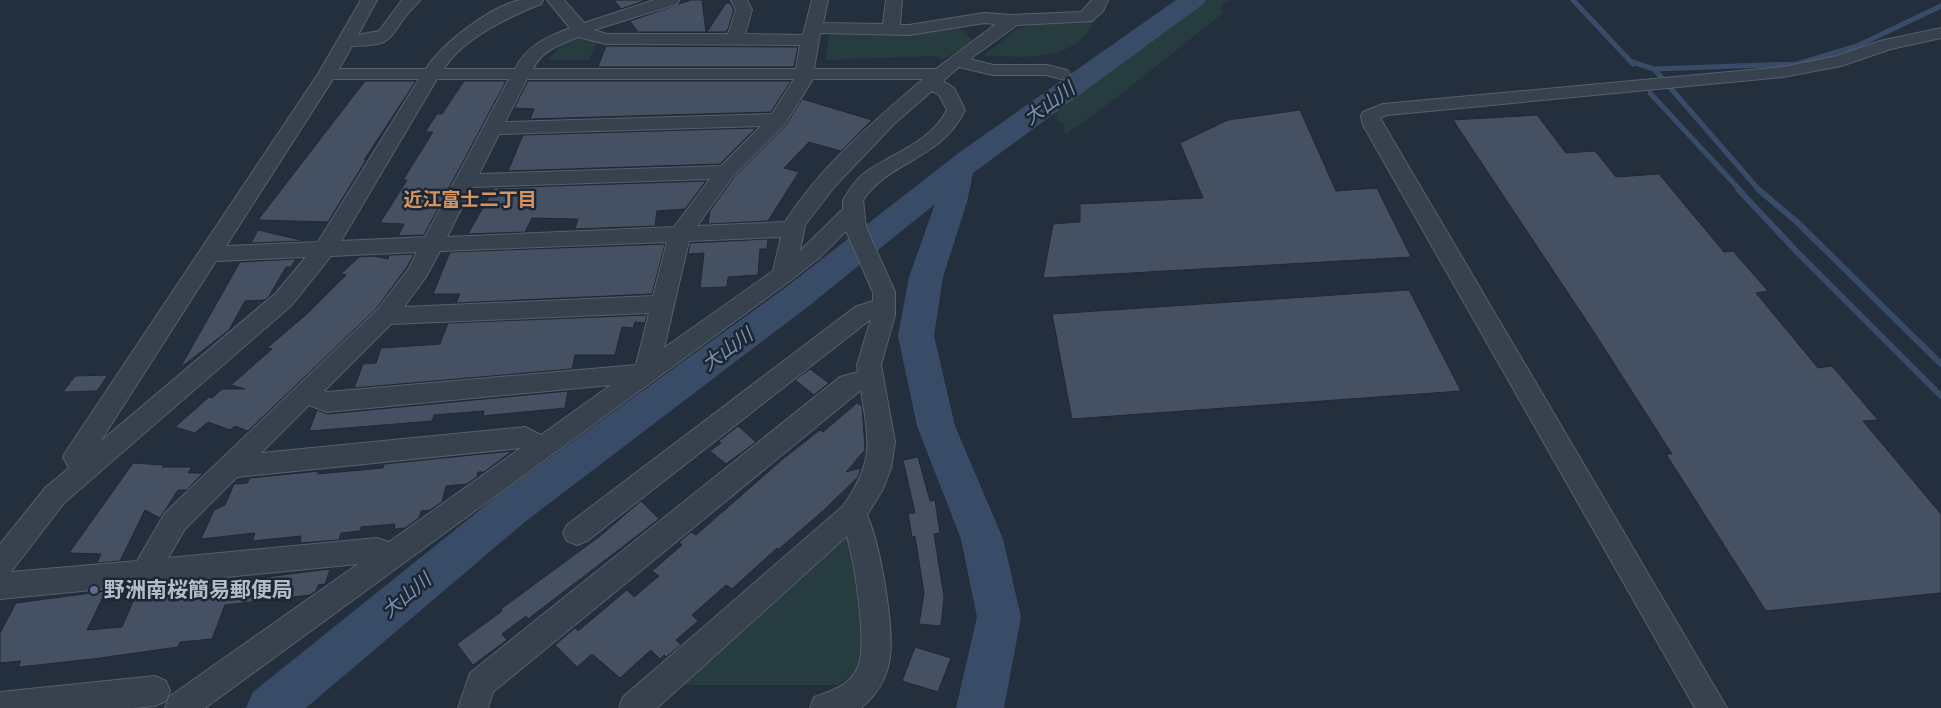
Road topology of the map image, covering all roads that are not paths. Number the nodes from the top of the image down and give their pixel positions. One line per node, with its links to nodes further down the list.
1 (368, 0): 16 (street)
2 (412, 0): 16 (street)
3 (535, 0): 21 (street)
4 (555, 0): 11 (street)
5 (670, 0): 11 (street)
6 (739, 0): 15 (street)
7 (820, 0): 14 (street)
8 (894, 0): 12 (street)
9 (1100, 0): 10 (street)
10 (1013, 20): 12 (street); 17 (street)
11 (582, 30): 15 (street); 18 (street)
12 (891, 30): 14 (street)
13 (1941, 33): 55 (street)
14 (812, 34): 15 (street); 19 (street)
15 (735, 40)
16 (345, 41): 20 (street)
17 (943, 72): 19 (street); 22 (street); 27 (street); 28 (street)
18 (522, 73): 19 (street); 21 (street); 24 (street)
19 (805, 73): 23 (street)
20 (327, 74): 21 (street); 32 (street)
21 (432, 74): 31 (street)
22 (1061, 74)
23 (778, 120): 24 (street); 25 (street)
24 (493, 128): 26 (street)
25 (726, 172): 26 (street); 29 (street)
26 (466, 180): 30 (street)
27 (854, 211): 33 (street); 35 (street)
28 (794, 230): 29 (street); 33 (street)
29 (680, 234): 30 (street); 34 (street)
30 (432, 245): 31 (street); 36 (street)
31 (325, 249): 32 (street); 42 (street)
32 (209, 254): 42 (street)
33 (783, 275): 37 (street)
34 (663, 304): 36 (street); 37 (street)
35 (884, 306): 38 (street); 44 (street)
36 (385, 316): 39 (street)
37 (646, 373): 39 (street); 40 (street)
38 (871, 378): 43 (street); 52 (street)
39 (305, 394): 41 (street)
40 (541, 448): 41 (street); 45 (street)
41 (230, 467): 47 (street)
42 (84, 470): 46 (street)
43 (853, 514): 53 (street); 54 (street)
44 (577, 533)
45 (390, 557): 47 (street); 51 (street)
46 (0, 565)
47 (145, 572): 48 (street)
48 (0, 586)
49 (154, 691): 50 (street)
50 (0, 707)
51 (180, 708)
52 (473, 708)
53 (634, 708)
54 (826, 708)
55 (1712, 708)

